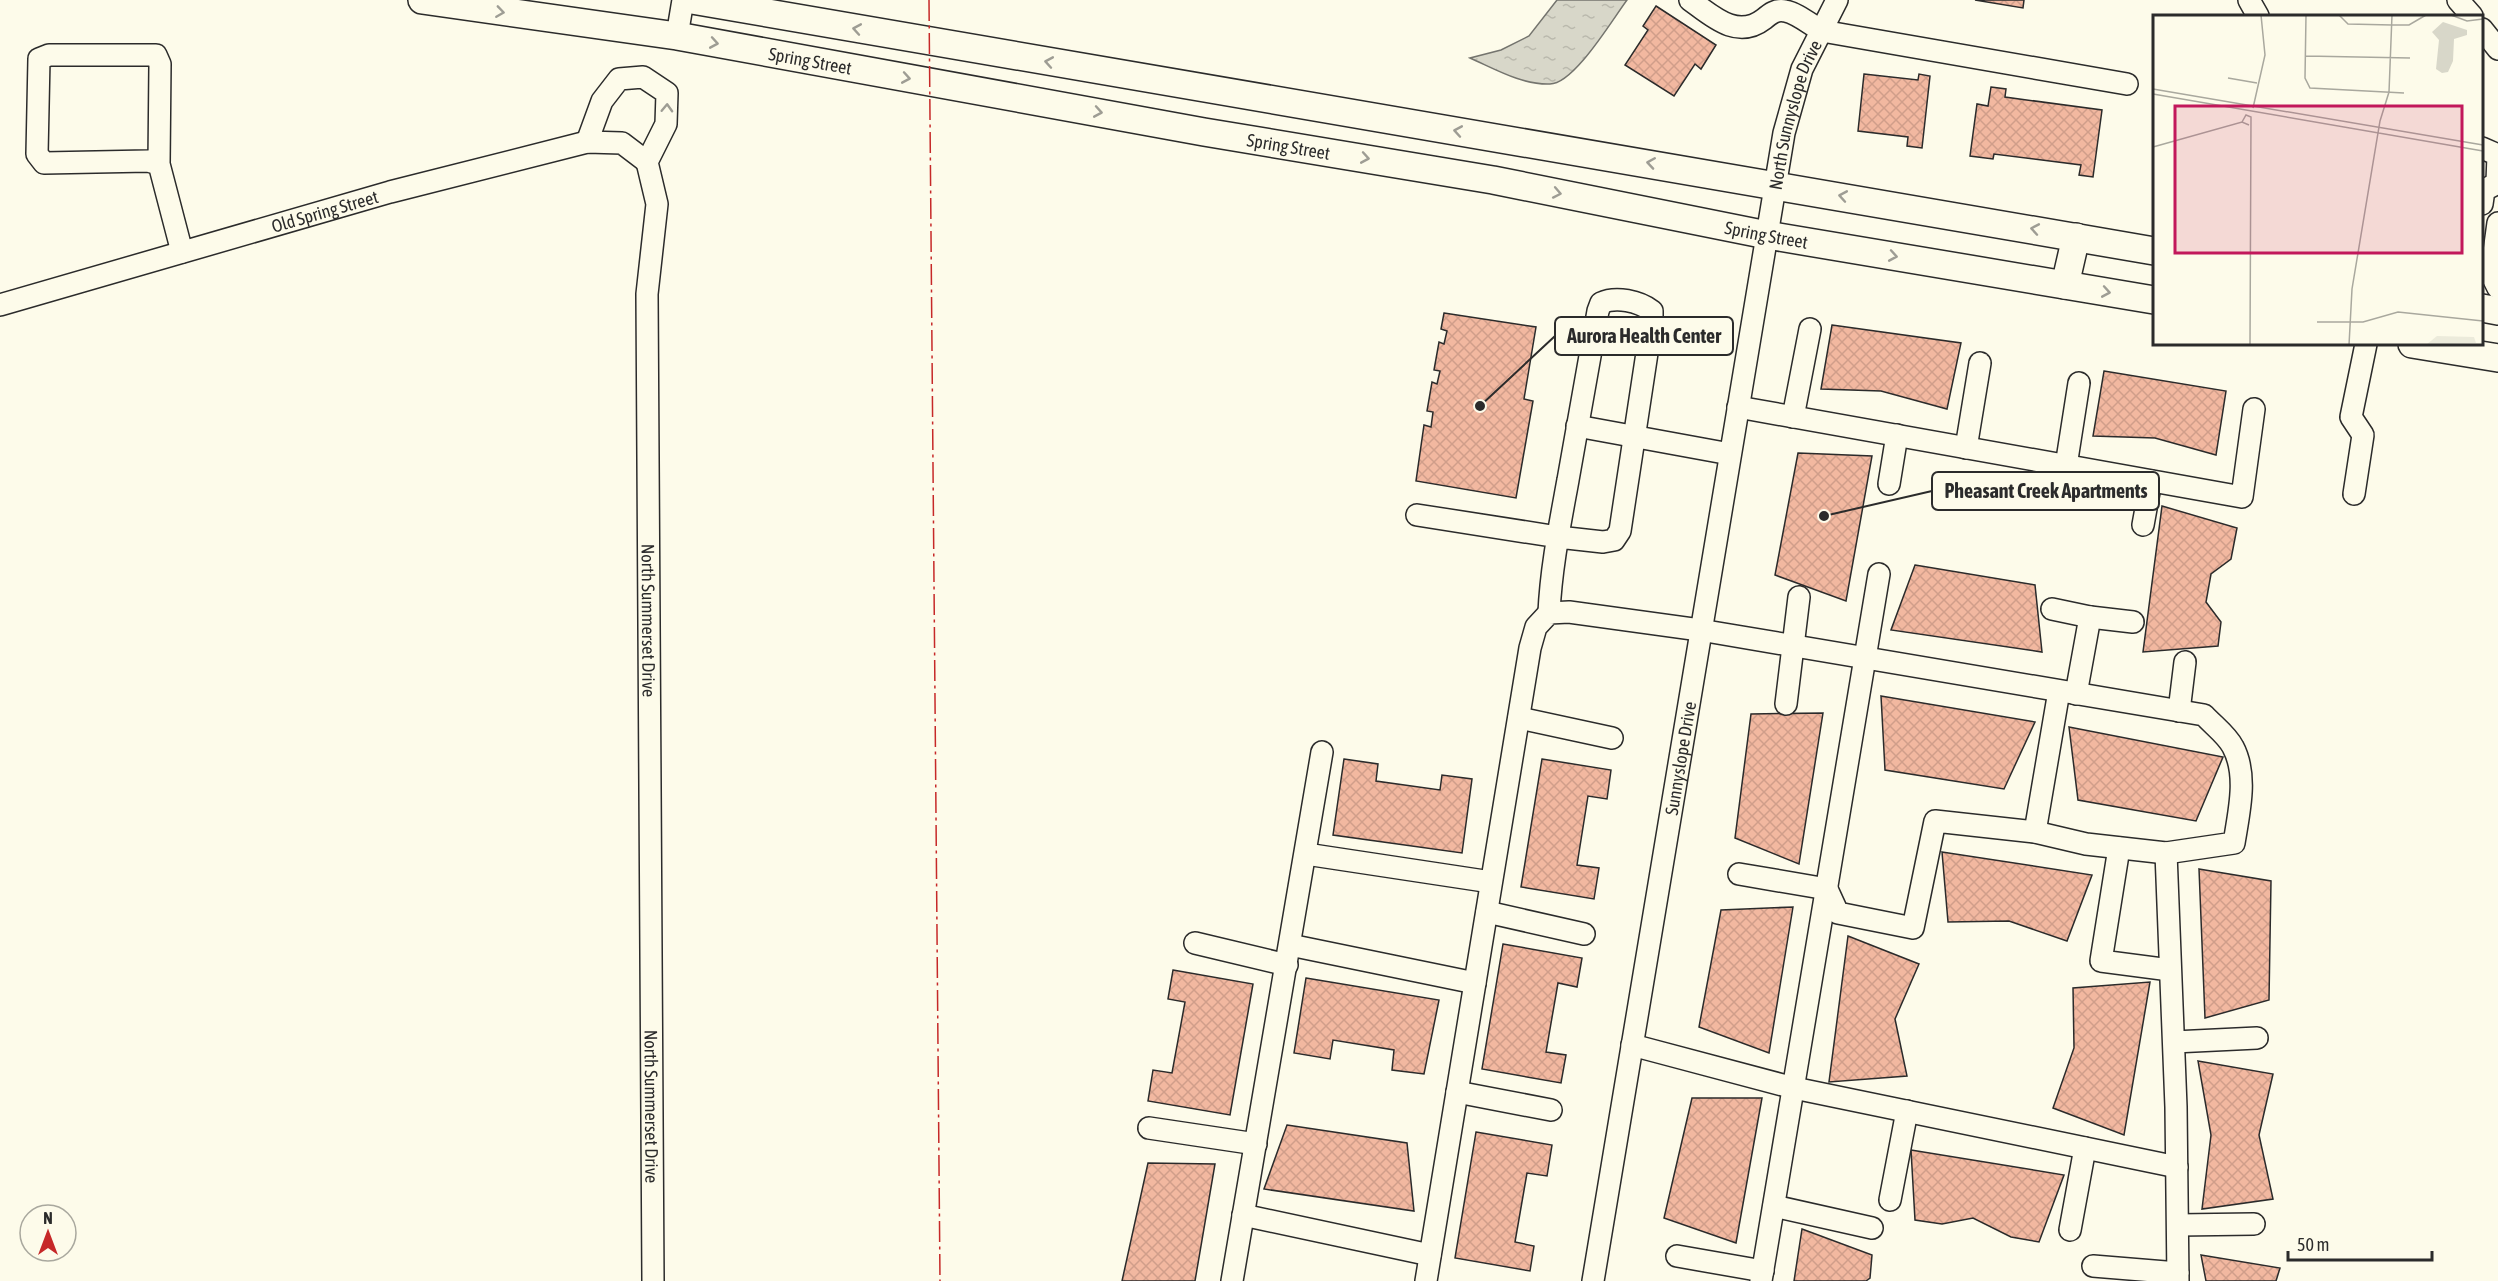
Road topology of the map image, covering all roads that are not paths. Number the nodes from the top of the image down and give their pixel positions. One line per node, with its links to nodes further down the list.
1 (422, 0): 12 (main road, Spring Street, one-way to 12)
2 (683, 0): 12 (street)
3 (692, 0): 20 (main road, one-way to 3)
4 (1690, 0): 10 (street)
5 (1837, 0): 10 (street, North Sunnyslope Drive)
6 (2248, 0): 8 (street)
7 (2458, 0): 9 (street)
8 (2258, 15)
9 (2471, 15)
10 (1822, 31): 14 (street); 20 (street, North Sunnyslope Drive)
11 (2483, 31): 13 (street)
12 (677, 36): 23 (main road, Spring Street, one-way to 23)
13 (2498, 49)
14 (2127, 84)
15 (586, 142): 17 (street, Old Spring Street); 17 (street, one-way to 15); 26 (street, Old Spring Street)
16 (2488, 144): 19 (street)
17 (647, 162): 107 (street, North Summerset Drive)
18 (159, 164): 18 (street); 26 (street)
19 (2498, 182): 21 (street)
20 (1776, 184): 23 (street, North Sunnyslope Drive); 24 (main road, one-way to 20)
21 (2483, 195)
22 (2498, 223): 28 (street)
23 (1767, 235): 27 (main road, Spring Street, one-way to 27); 40 (street, Sunnyslope Drive)
24 (2076, 237): 25 (main road); 27 (main road)
25 (2153, 250)
26 (182, 252): 30 (street, Old Spring Street)
27 (2066, 285): 29 (main road, Spring Street, one-way to 29)
28 (2498, 288)
29 (2153, 300)
30 (0, 305)
31 (2483, 308): 32 (main road)
32 (2498, 311)
33 (1810, 329): 42 (street)
34 (2366, 345): 51 (street)
35 (2426, 345): 36 (main road)
36 (2470, 348): 37 (main road)
37 (2498, 358)
38 (1980, 363): 46 (street)
39 (2079, 383): 48 (street)
40 (1738, 407): 42 (street); 47 (street, Sunnyslope Drive)
41 (2254, 410): 49 (street)
42 (1793, 417): 44 (street)
43 (1577, 426): 45 (street); 45 (street); 54 (street)
44 (1897, 435): 46 (street); 50 (street)
45 (1634, 436): 47 (street); 54 (street)
46 (1966, 448): 48 (street)
47 (1730, 454): 61 (street, Sunnyslope Drive)
48 (2066, 466): 49 (street)
49 (2151, 481): 53 (street)
50 (1889, 484)
51 (2354, 494)
52 (1417, 515): 54 (street)
53 (2143, 525)
54 (1558, 537): 58 (street)
55 (1880, 574): 63 (street)
56 (1799, 597): 62 (street)
57 (2052, 609): 59 (street)
58 (1549, 613): 61 (street); 68 (street)
59 (2090, 617): 60 (street); 65 (street)
60 (2133, 622)
61 (1700, 630): 62 (street); 86 (street, Sunnyslope Drive)
62 (1794, 647): 63 (street); 66 (street)
63 (1866, 658): 65 (street); 77 (street)
64 (2185, 662): 67 (street)
65 (2067, 692): 67 (street); 71 (street)
66 (1786, 704)
67 (2179, 711): 73 (street)
68 (1519, 718): 69 (street); 76 (street)
69 (1612, 738)
70 (1322, 752): 74 (street)
71 (2035, 832): 72 (street); 77 (street)
72 (2119, 848): 73 (street); 82 (street)
73 (2166, 853): 82 (street)
74 (1306, 854): 76 (street); 81 (street)
75 (1739, 874): 77 (street)
76 (1491, 882): 78 (street)
77 (1827, 889): 87 (street)
78 (1486, 912): 79 (street); 83 (street)
79 (1584, 934)
80 (1195, 943): 81 (street)
81 (1288, 955): 83 (street); 92 (street)
82 (2170, 970): 85 (street)
83 (1475, 983): 88 (street)
84 (2257, 1038): 85 (street)
85 (2174, 1042): 94 (street)
86 (1632, 1045): 87 (street); 110 (street, Sunnyslope Drive)
87 (1794, 1088): 90 (street); 96 (street)
88 (1457, 1092): 89 (street); 102 (street)
89 (1551, 1110)
90 (1908, 1111): 93 (street); 95 (street)
91 (1149, 1128): 92 (street)
92 (1256, 1144): 97 (street)
93 (2085, 1148): 94 (street); 101 (street)
94 (2177, 1167): 99 (street)
95 (1890, 1200)
96 (1774, 1206): 100 (street); 105 (street)
97 (1243, 1215): 102 (street); 108 (street)
98 (2254, 1224): 99 (street)
99 (2178, 1225): 106 (street)
100 (1872, 1228)
101 (2070, 1230)
102 (1430, 1255): 109 (street)
103 (1677, 1256): 105 (street)
104 (2093, 1266): 106 (street)
105 (1762, 1276)
106 (2178, 1277)
107 (653, 1281)
108 (1232, 1281)
109 (1427, 1281)
110 (1593, 1281)

